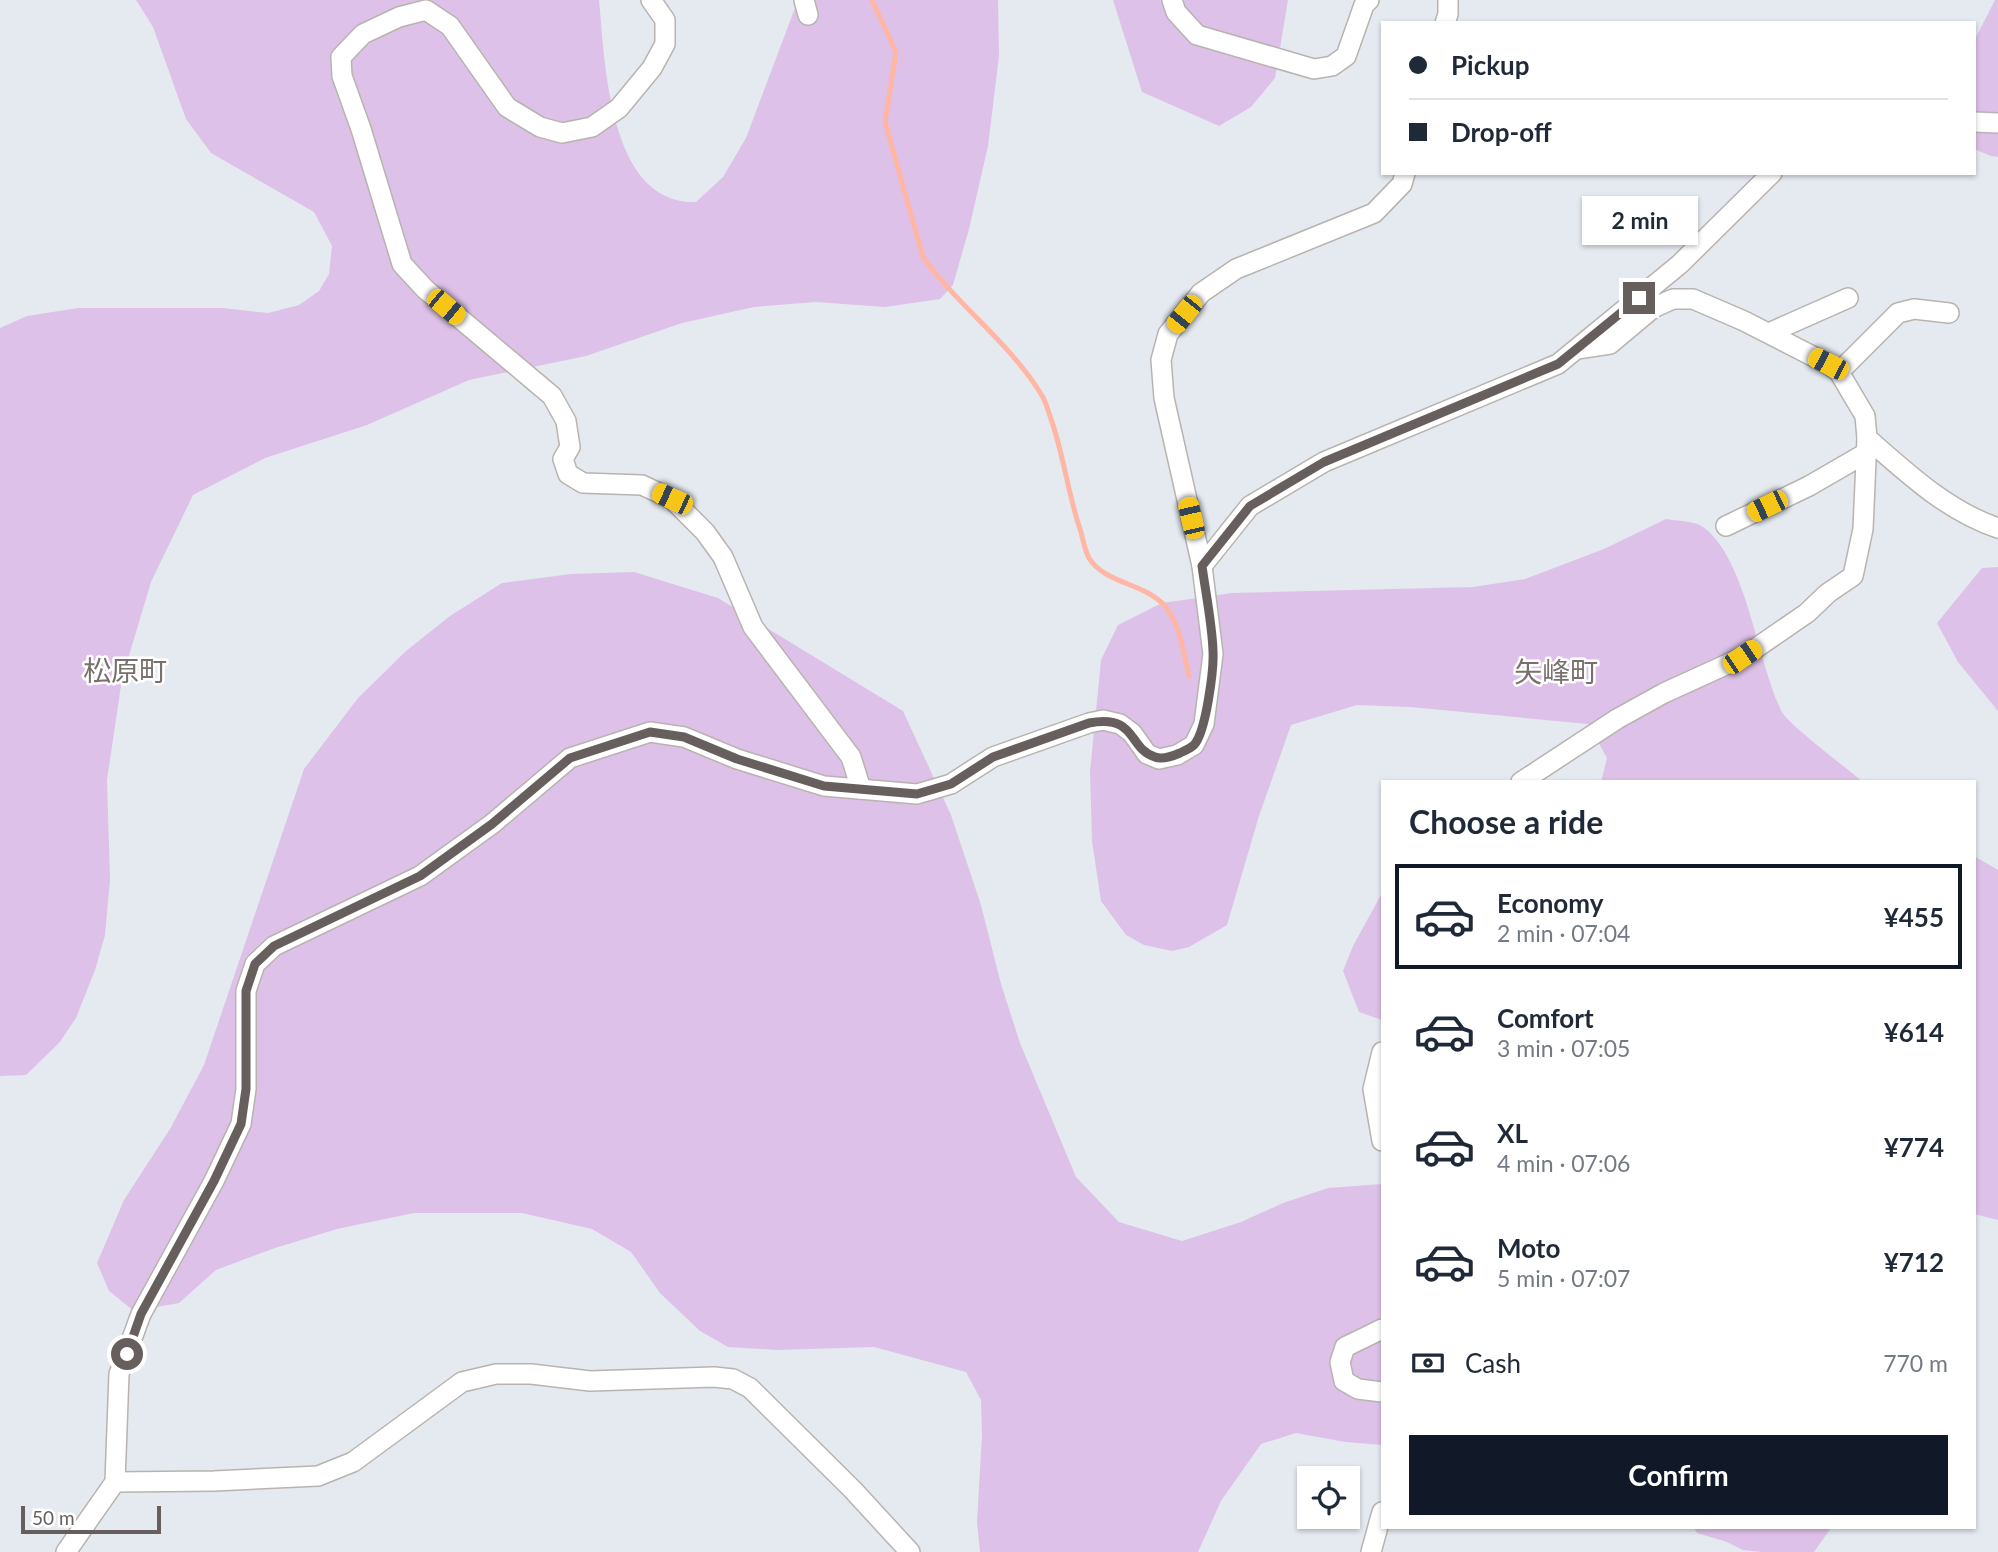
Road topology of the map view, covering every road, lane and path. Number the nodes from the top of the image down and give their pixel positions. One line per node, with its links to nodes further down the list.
1 (651, 0): 5 (street)
2 (1172, 0): 3 (street)
3 (1369, 0)
4 (1448, 0): 6 (street)
5 (423, 5): 21 (street)
6 (1446, 21)
7 (1976, 122): 8 (street)
8 (1998, 123)
9 (1404, 175): 19 (street)
10 (1770, 175): 14 (street)
11 (1848, 298): 13 (street)
12 (1950, 313): 15 (street)
13 (1769, 333): 14 (street); 15 (street)
14 (1577, 349): 19 (street)
15 (1839, 372): 16 (street)
16 (1867, 446): 17 (street); 18 (street); 20 (street)
17 (1726, 526)
18 (1998, 528)
19 (1202, 566): 21 (street)
20 (1524, 780)
21 (861, 789): 26 (street)
22 (1381, 1056): 23 (street)
23 (1381, 1135)
24 (1381, 1329): 25 (street)
25 (1381, 1392)
26 (115, 1482): 28 (street); 29 (street)
27 (1381, 1515): 30 (street)
28 (66, 1552)
29 (910, 1552)
30 (1370, 1552)

